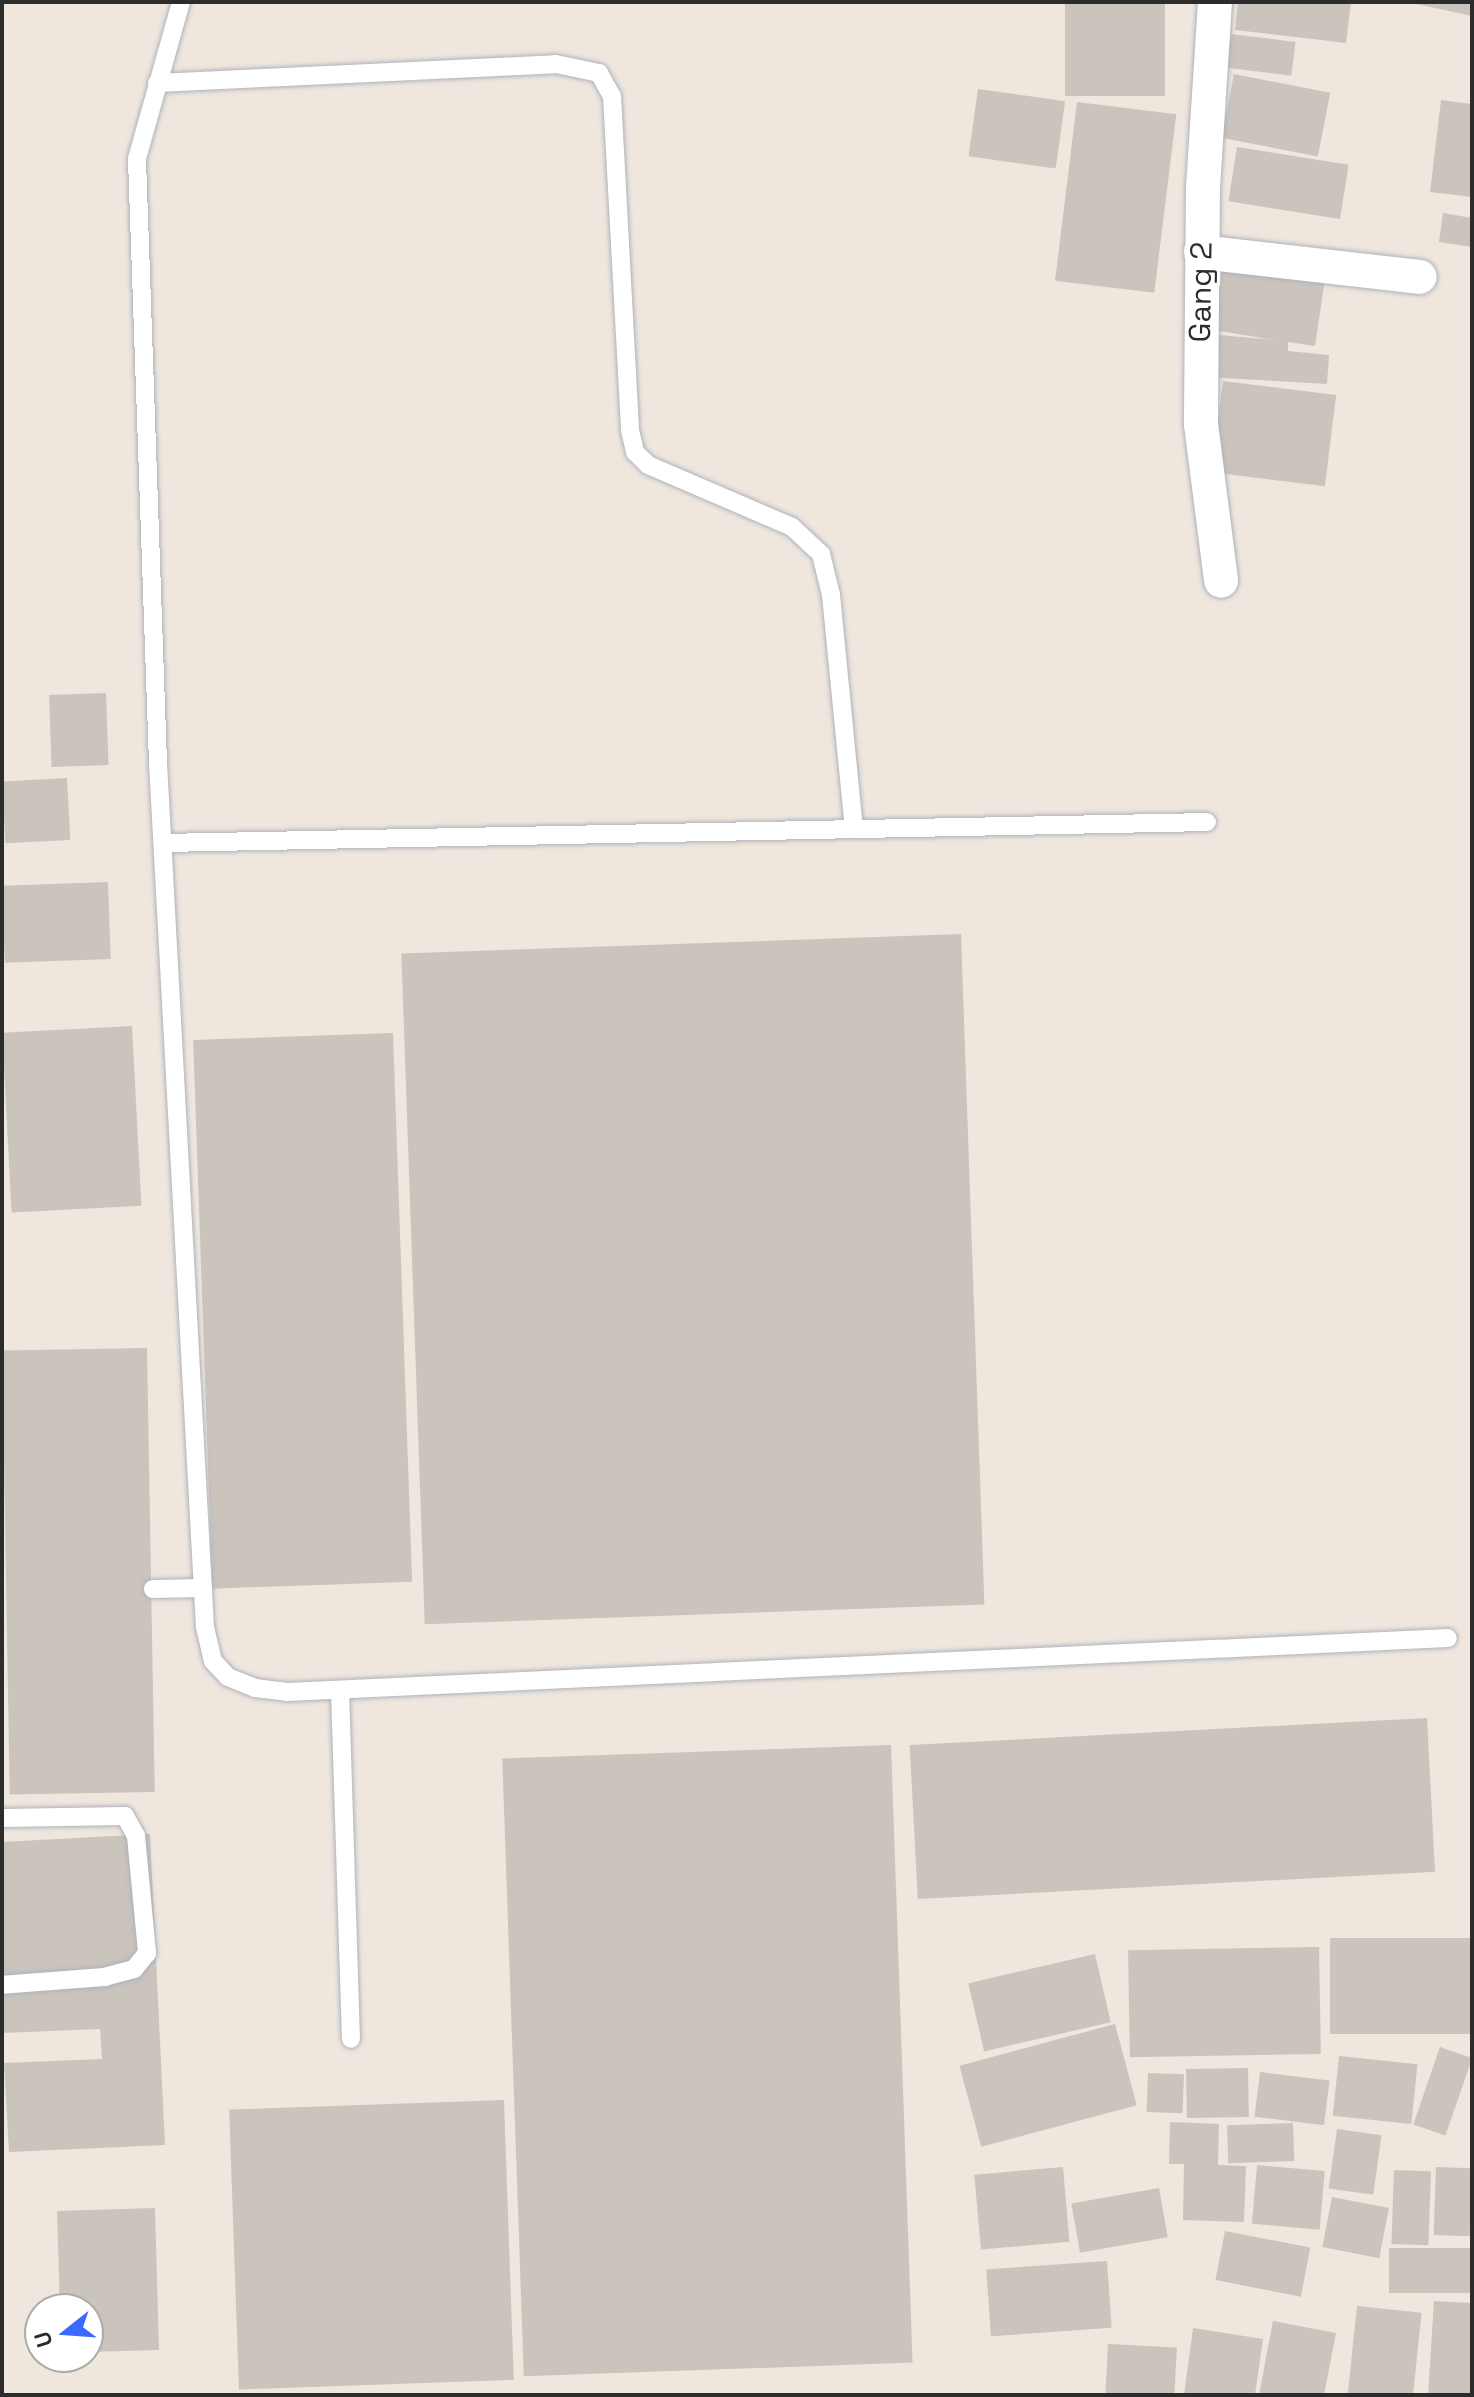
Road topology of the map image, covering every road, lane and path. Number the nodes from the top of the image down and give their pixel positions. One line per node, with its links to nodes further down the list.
1 (181, 2): 3 (lane)
2 (1215, 2): 4 (street, Gang 2)
3 (157, 83): 8 (lane); 9 (lane)
4 (1201, 252): 5 (street); 6 (street, Gang 2)
5 (1420, 277)
6 (1221, 581)
7 (1207, 822): 8 (lane)
8 (854, 829): 9 (lane)
9 (163, 843): 10 (lane)
10 (203, 1588): 11 (lane); 13 (lane)
11 (153, 1589)
12 (1448, 1638): 13 (lane)
13 (340, 1690): 16 (lane)
14 (2, 1818): 15 (lane)
15 (2, 1985)
16 (351, 2039)

